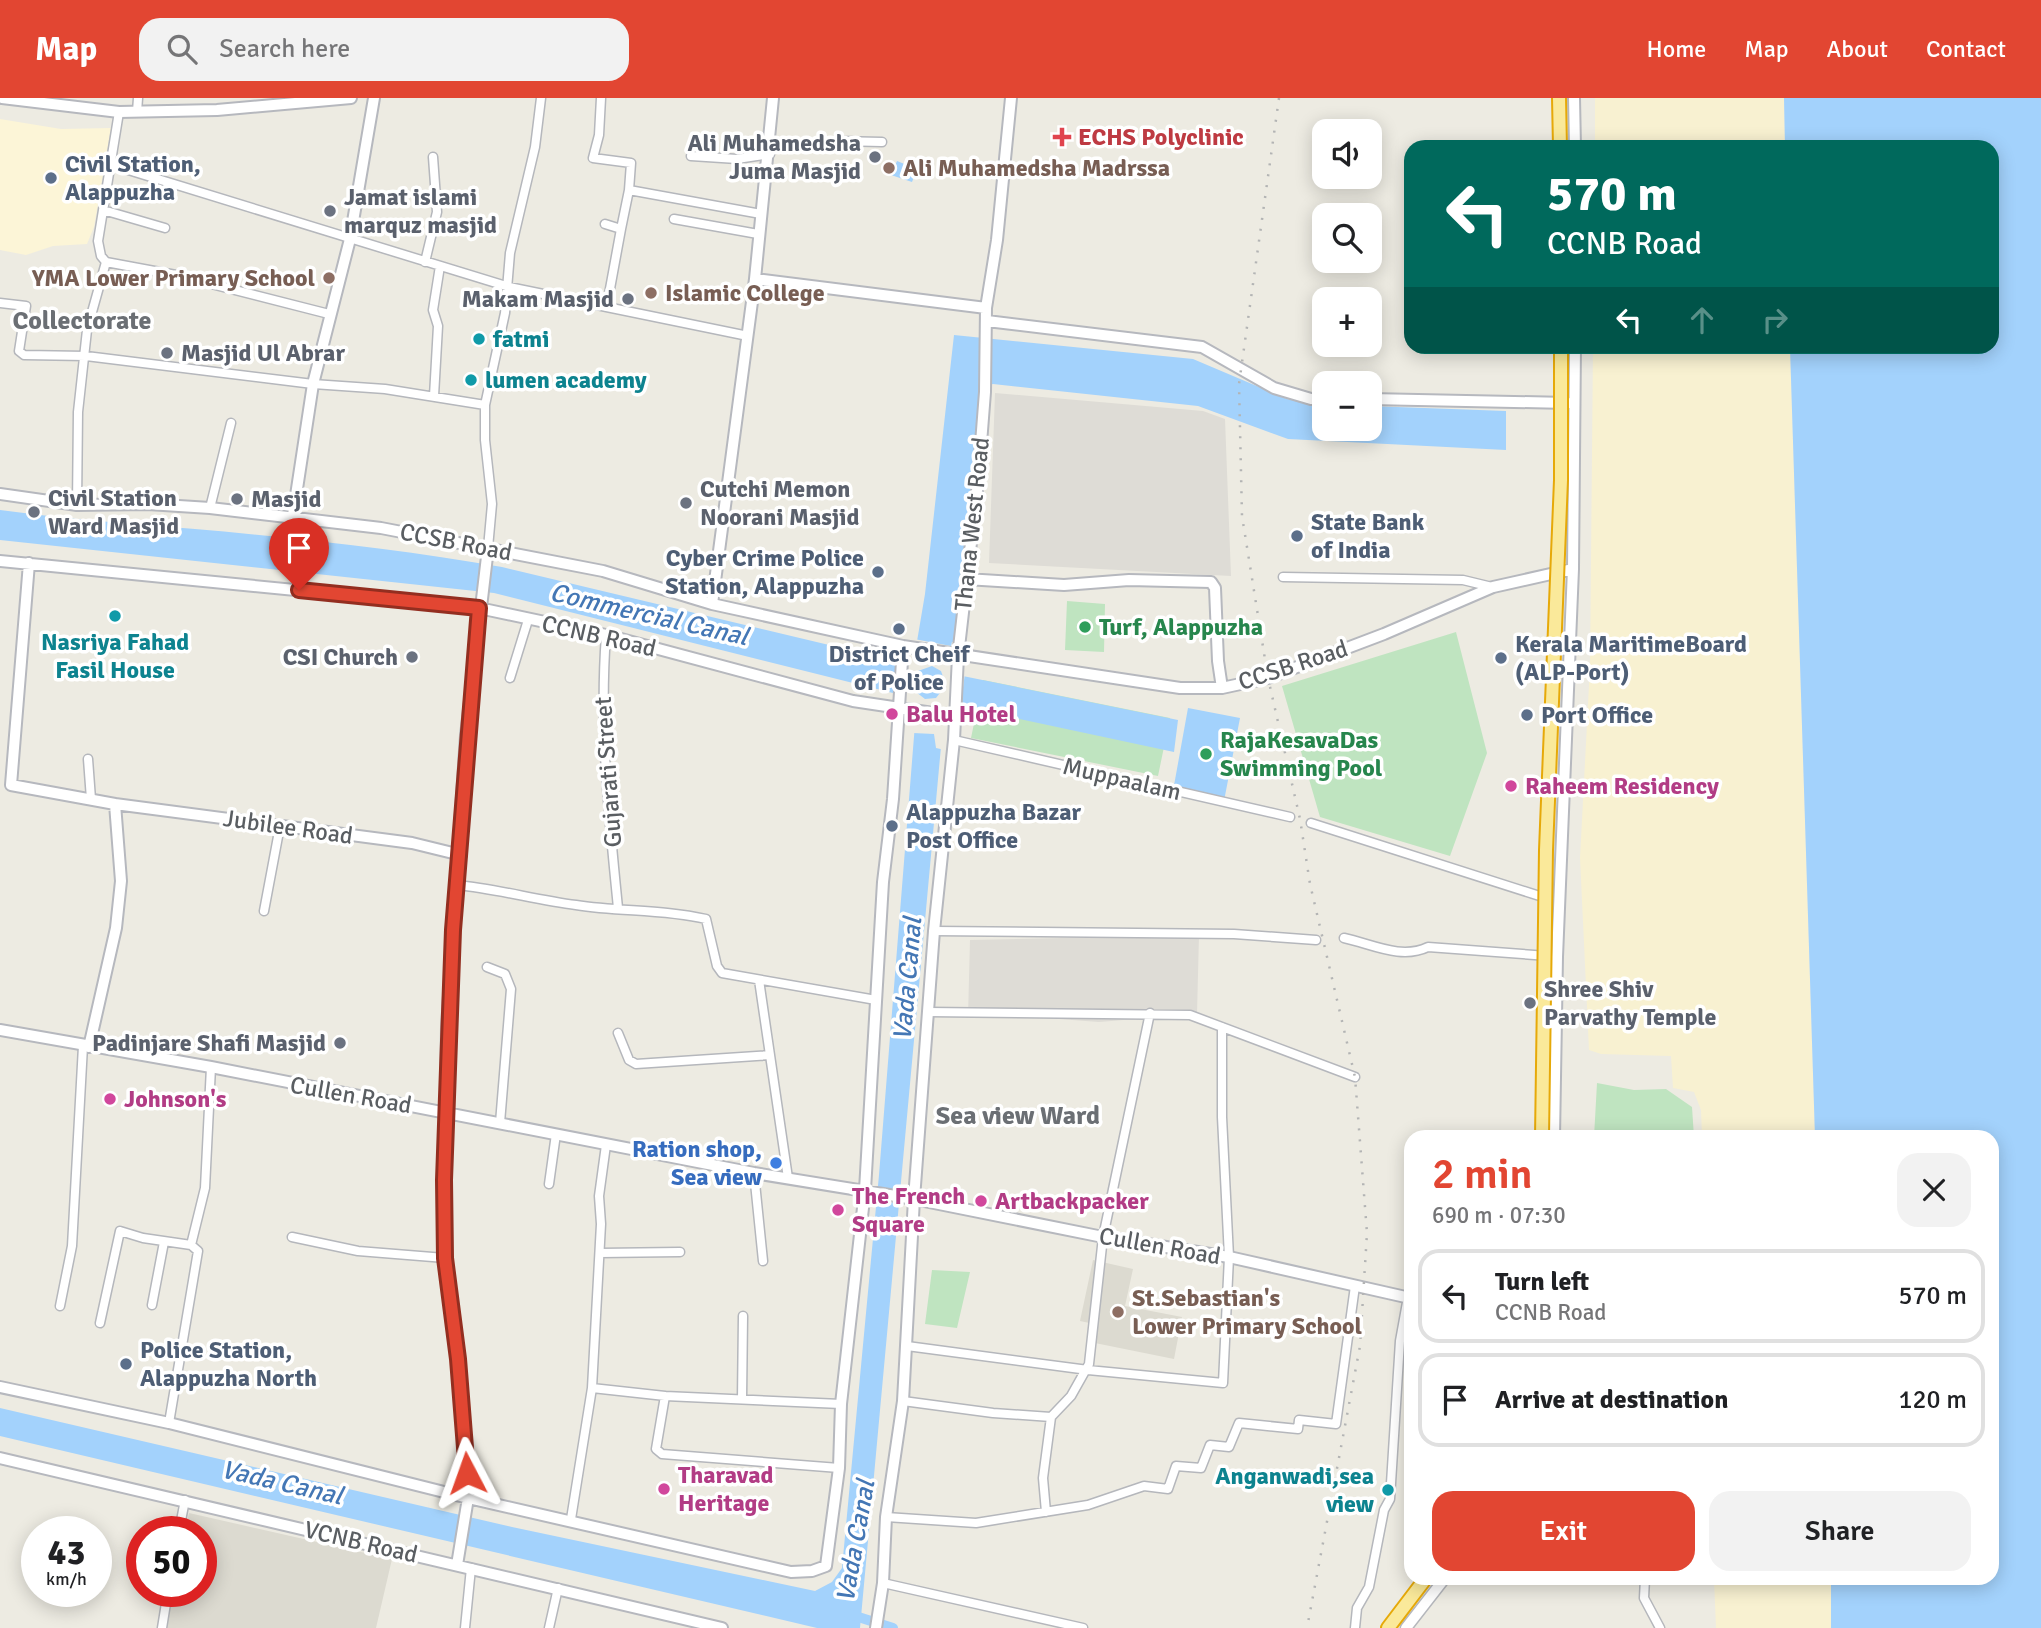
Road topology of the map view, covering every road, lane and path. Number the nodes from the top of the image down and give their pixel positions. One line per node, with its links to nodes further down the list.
1 (2, 98): 11 (main road)
2 (138, 98): 12 (street)
3 (351, 98): 12 (main road)
4 (374, 98): 28 (main road)
5 (541, 98): 33 (street)
6 (601, 98): 20 (street)
7 (773, 98): 16 (main road)
8 (1011, 98): 36 (main road)
9 (1559, 98): 13 (highway)
10 (1574, 98): 14 (main road)
11 (119, 112): 12 (main road); 19 (street)
12 (137, 112)
13 (1560, 140)
14 (1575, 140)
15 (882, 142): 16 (street)
16 (770, 151): 17 (street); 22 (main road)
17 (691, 156)
18 (433, 157): 30 (street)
19 (112, 165): 21 (street); 28 (street)
20 (629, 190): 22 (street); 26 (street)
21 (103, 210): 25 (street); 29 (street)
22 (761, 214): 27 (main road)
23 (674, 219): 27 (street)
24 (605, 224): 26 (street)
25 (165, 228)
26 (621, 229): 35 (street)
27 (758, 234): 32 (main road)
28 (350, 239): 30 (street); 37 (main road)
29 (106, 262): 37 (street); 42 (street)
30 (425, 262): 31 (street)
31 (440, 266): 33 (street); 44 (street)
32 (755, 279): 36 (main road); 39 (main road)
33 (509, 287): 35 (street); 48 (street)
34 (0, 303): 42 (street)
35 (607, 305): 39 (street)
36 (986, 308): 38 (main road)
37 (329, 314): 43 (main road)
38 (987, 321): 45 (main road); 59 (main road, Thana West Road)
39 (748, 336): 61 (main road)
40 (1561, 354): 101 (highway, bridge)
41 (1575, 354): 47 (main road)
42 (86, 356): 43 (street); 51 (street)
43 (313, 384): 44 (street); 53 (main road)
44 (433, 396): 48 (street)
45 (1312, 399)
46 (1382, 400): 47 (main road)
47 (1574, 404): 57 (main road)
48 (485, 405): 54 (street)
49 (231, 423): 52 (street)
50 (0, 494): 51 (main road, CCSB Road)
51 (77, 505): 52 (main road, CCSB Road)
52 (210, 508): 53 (main road, CCSB Road)
53 (293, 515): 54 (main road, CCSB Road)
54 (488, 548): 61 (main road, CCSB Road); 62 (main road)
55 (0, 561): 56 (main road, CCNB Road)
56 (29, 563): 62 (main road, CCNB Road); 73 (main road, Jubilee Road)
57 (1573, 569): 60 (main road, CCSB Road); 80 (main road)
58 (1283, 578): 60 (street)
59 (966, 579): 66 (main road, Thana West Road); 68 (main road)
60 (1493, 587): 68 (main road, CCSB Road)
61 (712, 604): 65 (main road, CCSB Road)
62 (479, 608): 63 (main road, CCNB Road); 78 (main road)
63 (528, 620): 64 (main road, CCNB Road); 67 (street)
64 (606, 635): 69 (main road, CCNB Road); 81 (street, Gujarati Street)
65 (903, 646): 66 (main road, CCSB Road); 69 (main road)
66 (957, 656): 68 (main road, CCSB Road); 70 (main road, Thana West Road)
67 (510, 678)
68 (1222, 688)
69 (905, 711): 70 (main road, CCNB Road); 89 (main road)
70 (951, 712): 71 (main road, Thana West Road)
71 (954, 740): 75 (street, Muppaalam); 83 (main road, Thana West Road)
72 (88, 759): 73 (street)
73 (91, 799): 74 (main road, Jubilee Road)
74 (115, 804): 77 (main road, Jubilee Road); 95 (main road)
75 (1290, 817)
76 (1311, 823): 80 (street)
77 (279, 826): 78 (main road, Jubilee Road); 82 (street)
78 (461, 855): 79 (main road)
79 (457, 885): 81 (street); 99 (main road)
80 (1560, 903): 86 (main road)
81 (618, 908): 88 (street)
82 (264, 911)
83 (934, 931): 85 (street); 90 (main road, Thana West Road)
84 (1344, 938): 86 (street)
85 (1316, 940)
86 (1557, 957): 102 (main road)
87 (487, 967): 100 (street)
88 (759, 980): 89 (street); 96 (street)
89 (876, 1000): 108 (main road)
90 (928, 1012): 91 (street); 109 (main road, Thana West Road)
91 (1150, 1013): 92 (street); 111 (street)
92 (1222, 1027): 98 (street); 116 (street)
93 (0, 1030): 95 (main road, Cullen Road)
94 (618, 1034): 96 (street)
95 (86, 1046): 97 (main road, Cullen Road); 122 (street)
96 (770, 1055): 106 (street)
97 (211, 1067): 99 (main road, Cullen Road); 113 (street)
98 (1355, 1077)
99 (445, 1112): 100 (main road, Cullen Road); 117 (main road)
100 (500, 1123): 103 (main road, Cullen Road)
101 (1542, 1130)
102 (1553, 1130)
103 (556, 1134): 104 (main road, Cullen Road); 107 (street)
104 (606, 1144): 105 (main road, Cullen Road); 115 (street)
105 (754, 1173): 106 (main road, Cullen Road); 118 (street)
106 (788, 1178): 108 (main road, Cullen Road)
107 (549, 1184)
108 (865, 1190): 109 (main road, Cullen Road); 133 (main road)
109 (911, 1198): 111 (main road, Cullen Road); 126 (main road, Thana West Road)
110 (292, 1237): 117 (street)
111 (1103, 1237): 116 (main road, Cullen Road); 127 (street)
112 (164, 1242): 113 (street); 121 (street); 125 (street)
113 (191, 1245): 135 (street)
114 (680, 1252): 115 (street)
115 (600, 1253): 129 (street)
116 (1229, 1257): 119 (main road, Cullen Road); 127 (street)
117 (445, 1258): 139 (main road)
118 (763, 1261)
119 (1355, 1286): 120 (main road, Cullen Road); 140 (street)
120 (1404, 1297)
121 (152, 1305)
122 (60, 1306)
123 (743, 1315): 131 (street)
124 (1404, 1320): 158 (street)
125 (100, 1323)
126 (907, 1346): 127 (street); 132 (main road, Thana West Road)
127 (1088, 1370): 134 (street)
128 (0, 1387): 135 (main road)
129 (592, 1388): 130 (street); 143 (street)
130 (665, 1396): 131 (street); 137 (street)
131 (743, 1399): 133 (street)
132 (903, 1401): 134 (street); 142 (main road, Thana West Road)
133 (841, 1404): 137 (main road)
134 (1053, 1414): 140 (street)
135 (169, 1423): 139 (main road)
136 (0, 1458): 138 (main road, VCNB Road)
137 (839, 1468): 143 (main road)
138 (185, 1500): 141 (street); 144 (main road, VCNB Road)
139 (468, 1501): 143 (main road); 144 (main road)
140 (1046, 1512): 142 (street)
141 (182, 1516)
142 (886, 1517): 146 (main road, Thana West Road)
143 (570, 1519)
144 (458, 1561): 145 (main road, VCNB Road)
145 (471, 1568): 150 (main road, VCNB Road); 153 (street)
146 (883, 1583): 156 (main road, Thana West Road); 157 (street)
147 (1421, 1585): 159 (highway)
148 (1440, 1585): 160 (street)
149 (1645, 1585): 161 (street)
150 (558, 1588): 154 (street); 155 (main road, VCNB Road)
151 (165, 1607): 152 (street)
152 (162, 1628)
153 (465, 1628)
154 (549, 1628)
155 (722, 1628)
156 (876, 1628)
157 (1083, 1628)
158 (1355, 1628)
159 (1388, 1628)
160 (1406, 1628)
161 (1660, 1628)

